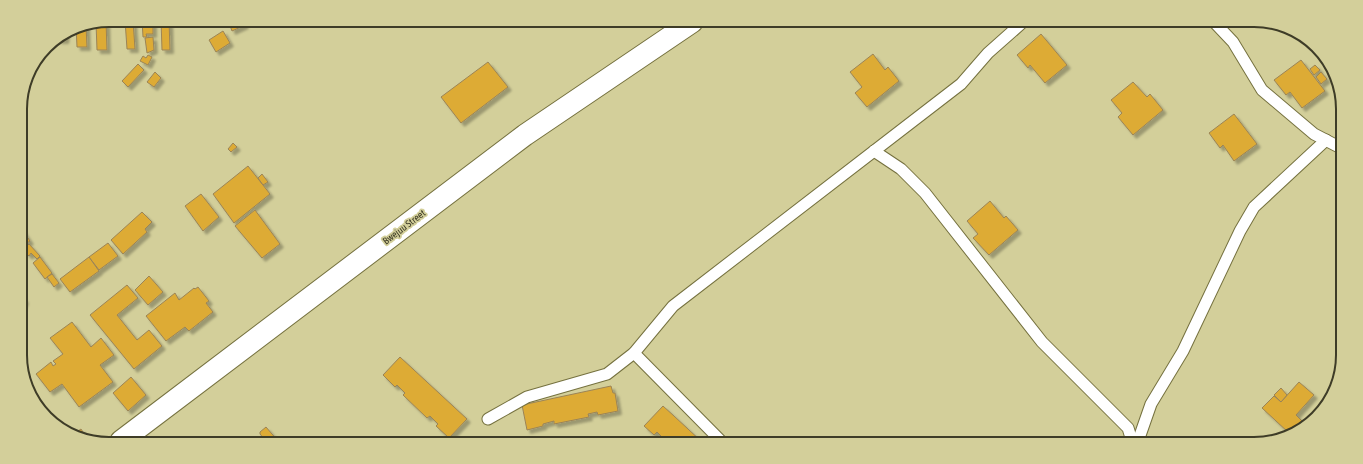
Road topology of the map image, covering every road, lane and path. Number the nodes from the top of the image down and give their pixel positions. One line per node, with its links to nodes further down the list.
1 (685, 27): 9 (street, Bwejuu Street)
2 (1017, 27): 6 (lane)
3 (1219, 27): 4 (lane)
4 (1326, 140): 5 (lane); 12 (lane)
5 (1336, 145)
6 (874, 151): 7 (lane); 11 (lane)
7 (634, 353): 8 (lane); 10 (lane)
8 (488, 419)
9 (126, 437)
10 (717, 437)
11 (1131, 437)
12 (1139, 437)

